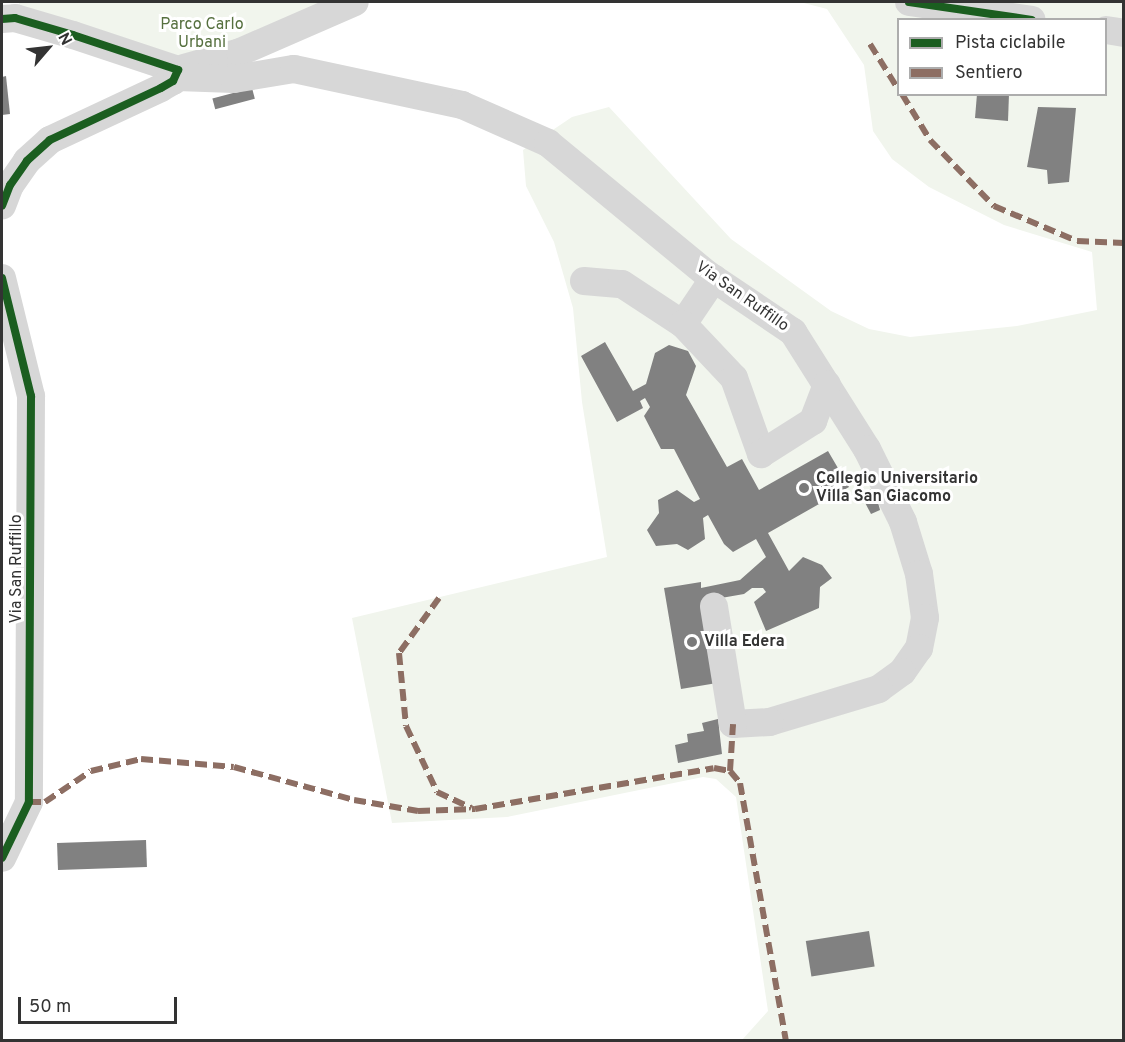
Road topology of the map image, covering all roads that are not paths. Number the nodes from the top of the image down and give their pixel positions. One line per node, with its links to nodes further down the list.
1 (355, 2): 7 (street)
2 (909, 2): 3 (street)
3 (1018, 18)
4 (2, 19): 7 (street, Via San Ruffillo)
5 (1107, 30): 6 (street)
6 (1124, 33)
7 (177, 73): 8 (street); 10 (street, Via San Ruffillo)
8 (2, 206)
9 (2, 278): 15 (street, Via San Ruffillo)
10 (714, 278): 12 (street); 13 (street, Via San Ruffillo)
11 (584, 281): 12 (street)
12 (683, 324): 13 (street)
13 (828, 384): 14 (street, Via San Ruffillo)
14 (714, 607)
15 (2, 858)

